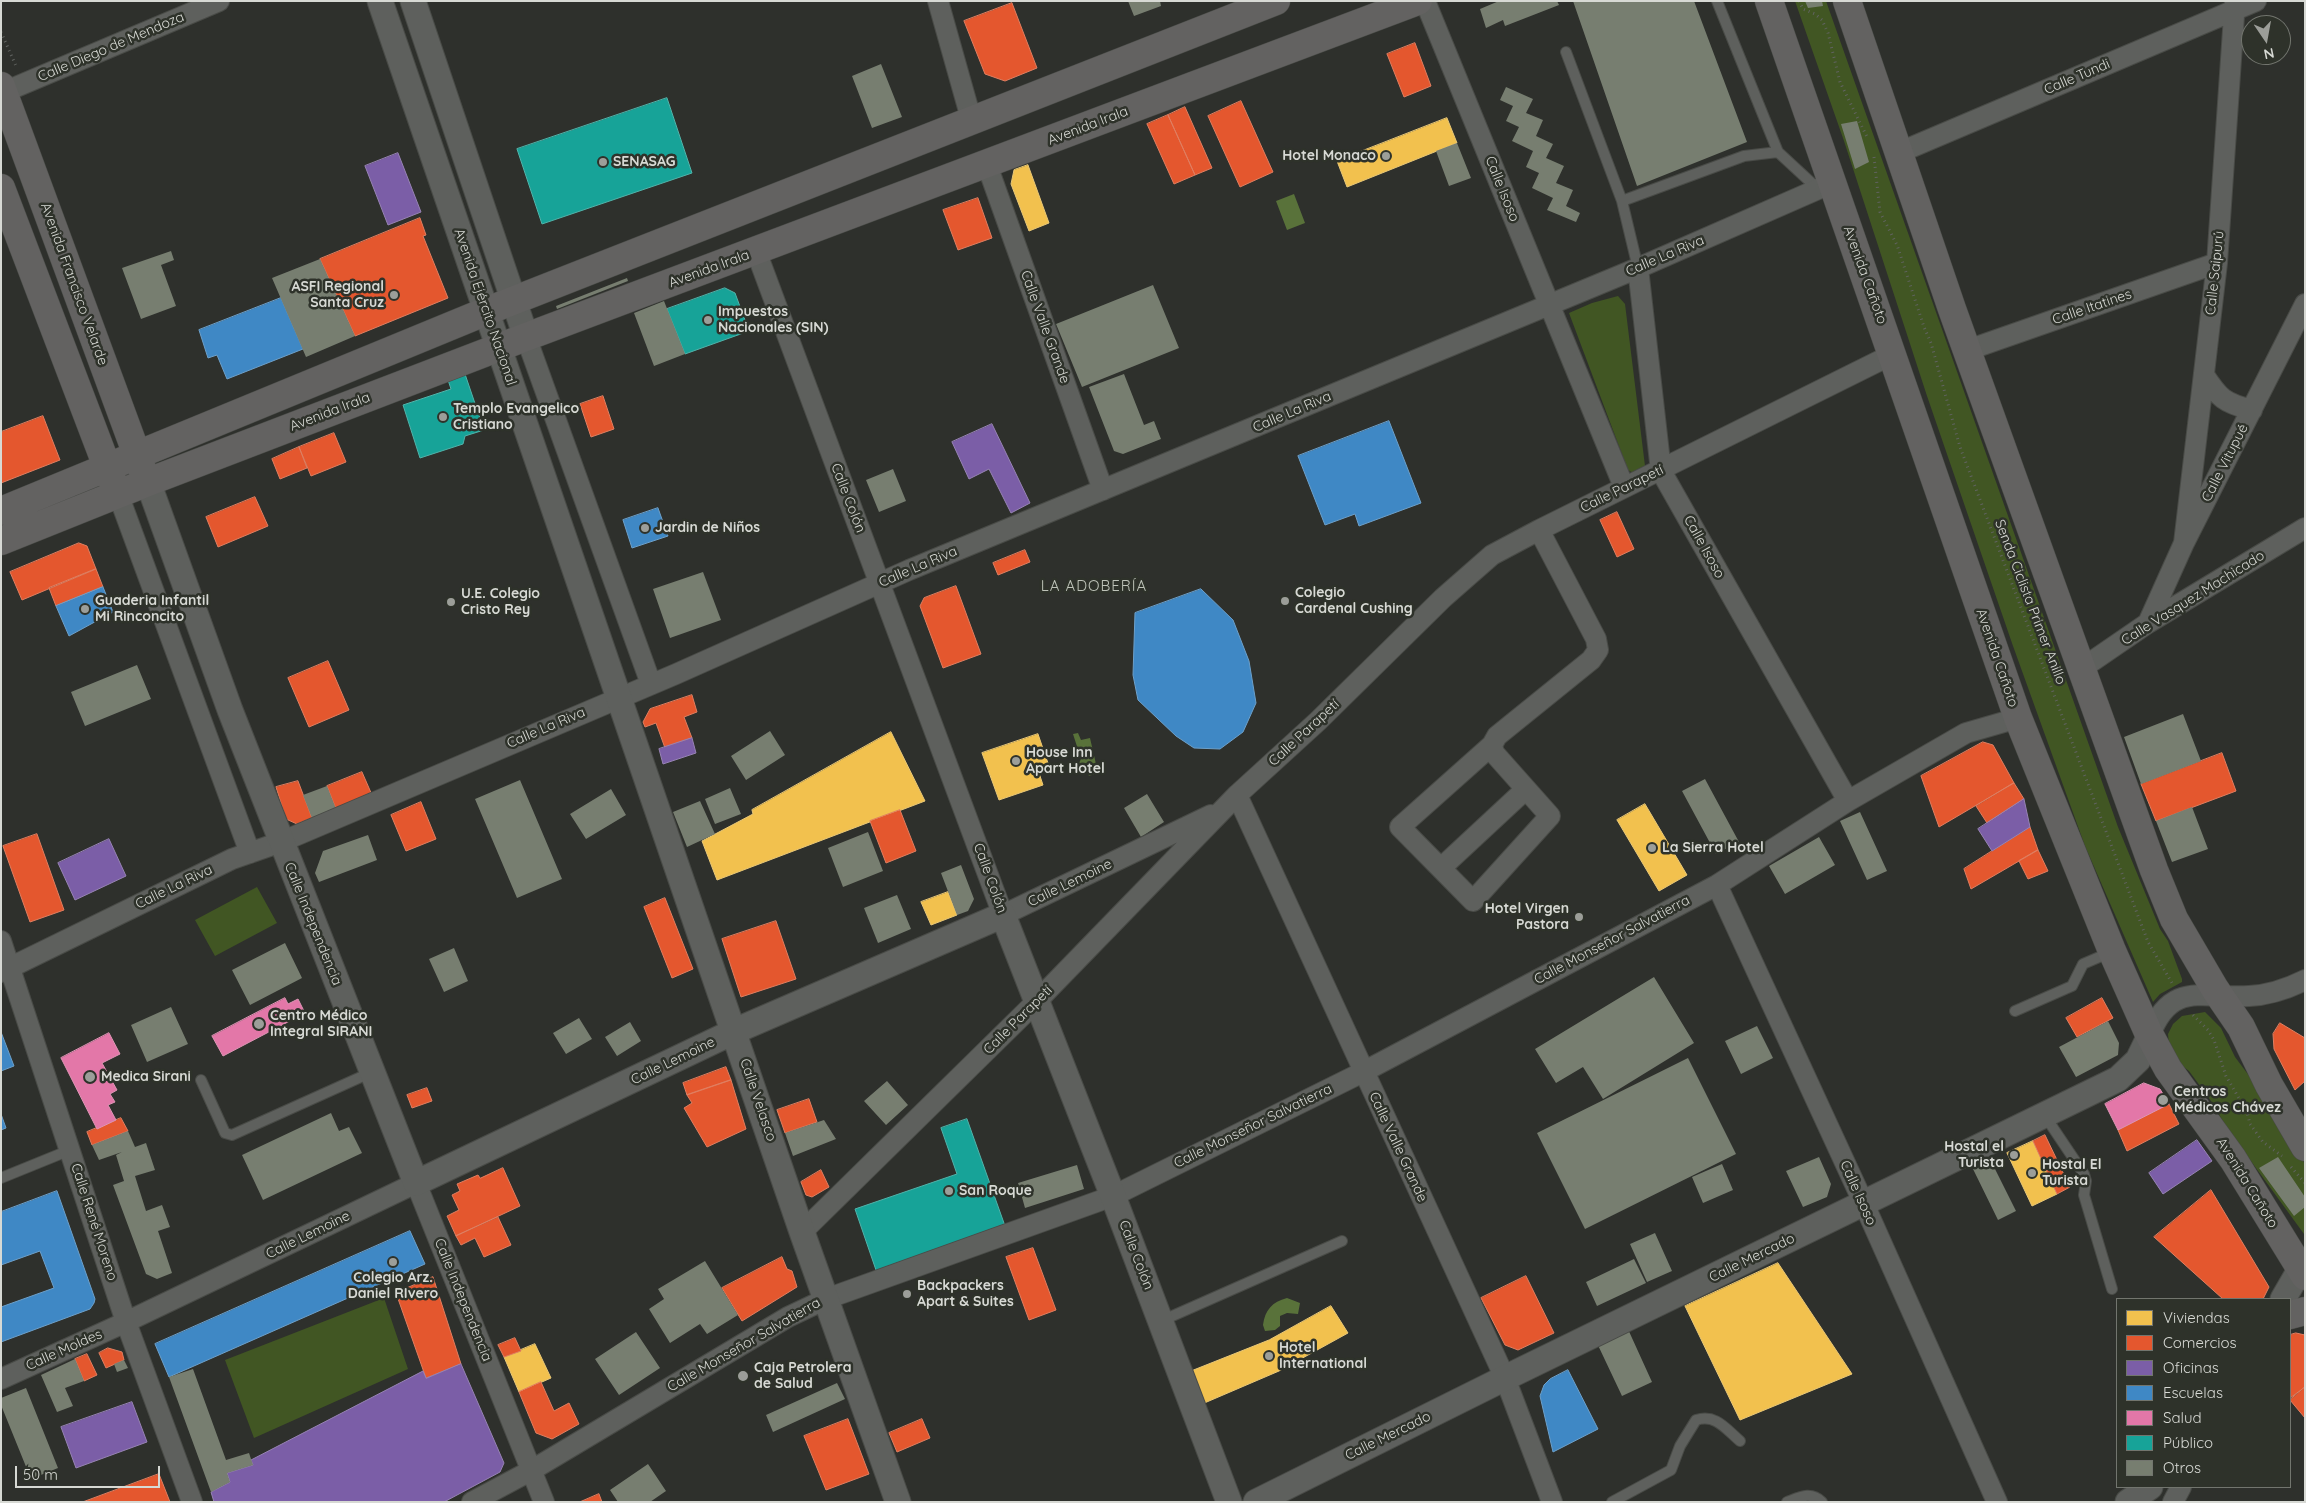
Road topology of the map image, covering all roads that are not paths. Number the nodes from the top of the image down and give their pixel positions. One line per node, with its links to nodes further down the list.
1 (218, 1): 14 (street, Calle Diego de Mendoza)
2 (380, 1): 28 (street, Avenida Ejército Nacional)
3 (413, 1): 25 (street, Avenida Ejército Nacional)
4 (938, 1): 15 (street)
5 (1276, 1): 15 (main road)
6 (1418, 1): 18 (main road, Avenida Irala)
7 (1425, 1): 27 (street, Calle Isoso)
8 (1717, 1): 17 (lane)
9 (1769, 1): 19 (main road, Avenida Cañoto)
10 (1847, 1): 16 (main road)
11 (2256, 1): 12 (street, Calle Tundi)
12 (2235, 6): 16 (street, Calle Tundi); 23 (street, Calle Saipurú)
13 (1566, 52): 21 (lane)
14 (7, 94): 35 (main road, Avenida Francisco Velarde)
15 (972, 122): 25 (main road)
16 (1885, 151): 31 (main road)
17 (1778, 152): 19 (lane); 21 (lane)
18 (987, 165): 22 (main road, Avenida Irala); 40 (street, Calle Valle Grande)
19 (1825, 186): 24 (street, Calle La Riva); 32 (main road, Avenida Cañoto)
20 (1, 188): 36 (main road)
21 (1622, 201): 24 (lane)
22 (756, 252): 29 (main road, Avenida Irala); 47 (street, Calle Colón)
23 (2217, 263): 31 (street, Calle Itatines); 33 (street, Calle Saipurú)
24 (1638, 268): 27 (street, Calle La Riva); 37 (street, Calle Isoso)
25 (514, 301): 28 (main road); 29 (street, Avenida Ejército Nacional)
26 (2305, 304): 34 (street, Calle Vitupué)
27 (1550, 305): 39 (street, Calle Isoso); 40 (street, Calle La Riva)
28 (487, 311): 30 (street, Avenida Ejército Nacional); 35 (main road)
29 (526, 337): 30 (main road, Avenida Irala); 50 (street, Avenida Ejército Nacional)
30 (499, 347): 38 (main road, Avenida Irala); 51 (street, Avenida Ejército Nacional)
31 (1968, 350): 49 (main road)
32 (1893, 354): 37 (street, Calle Parapetí); 52 (main road, Avenida Cañoto)
33 (2204, 375): 34 (street); 46 (street, Calle Saipurú)
34 (2252, 410): 46 (street, Calle Vitupué)
35 (137, 456): 36 (main road); 38 (main road, Avenida Francisco Velarde)
36 (107, 469): 41 (main road); 42 (main road)
37 (1661, 471): 39 (street, Calle Parapetí); 55 (street, Calle Isoso)
38 (148, 482): 41 (main road, Avenida Irala); 57 (street, Calle Independencia)
39 (1624, 487): 44 (street, Calle Parapetí)
40 (1103, 490): 47 (street, Calle La Riva)
41 (118, 494): 45 (main road, Avenida Irala); 58 (street)
42 (1, 511)
43 (2305, 528): 48 (street, Calle Vasquez Machicado)
44 (1538, 530): 53 (street); 56 (street, Calle Parapetí)
45 (1, 541)
46 (2184, 543): 48 (street, Calle Vitupué)
47 (880, 583): 50 (street, Calle La Riva); 61 (street, Calle Colón)
48 (2148, 624): 49 (street, Calle Vasquez Machicado)
49 (2081, 669): 66 (main road)
50 (651, 684): 51 (street, Calle La Riva)
51 (620, 697): 57 (street, Calle La Riva); 69 (street, Calle Velasco)
52 (2018, 718): 55 (street, Calle Monseñor Salvatierra); 63 (main road, Avenida Cañoto)
53 (1492, 745): 54 (street); 59 (street)
54 (1526, 789): 59 (street); 59 (street)
55 (1848, 801): 60 (street, Calle Monseñor Salvatierra)
56 (1231, 802): 61 (street, Calle Lemoine); 67 (street, Calle Parapetí); 72 (street, Calle Valle Grande)
57 (281, 842): 58 (street, Calle La Riva); 71 (street, Calle Independencia)
58 (250, 854): 64 (street, Calle La Riva)
59 (1441, 868)
60 (1717, 885): 72 (street, Calle Monseñor Salvatierra); 80 (street, Calle Isoso)
61 (1004, 915): 67 (street, Calle Colón); 69 (street, Calle Lemoine)
62 (1, 941): 64 (street, Calle René Moreno)
63 (2112, 951): 68 (lane); 70 (main road, Avenida Cañoto)
64 (6, 970): 76 (street, Calle René Moreno)
65 (2305, 980): 66 (street, Calle Mercado)
66 (2220, 996): 70 (street, Calle Mercado); 75 (main road)
67 (1037, 1001): 79 (street, Calle Colón); 81 (street, Calle Parapetí)
68 (2015, 1011)
69 (735, 1031): 78 (street, Calle Lemoine); 81 (street, Calle Velasco)
70 (2150, 1036): 74 (street, Calle Mercado); 83 (main road, Avenida Cañoto)
71 (372, 1072): 73 (lane); 78 (street, Calle Independencia)
72 (1363, 1072): 79 (street, Calle Monseñor Salvatierra); 91 (street, Calle Valle Grande)
73 (201, 1080)
74 (2044, 1115): 80 (street, Calle Mercado); 84 (lane)
75 (2305, 1147)
76 (70, 1150): 77 (lane); 90 (street, Calle René Moreno)
77 (1, 1178)
78 (416, 1183): 90 (street, Calle Lemoine); 94 (street, Calle Independencia)
79 (1114, 1196): 86 (street, Calle Monseñor Salvatierra); 89 (street, Calle Colón)
80 (1864, 1204): 91 (street, Calle Mercado); 107 (street, Calle Isoso)
81 (802, 1232): 86 (street, Calle Velasco)
82 (1342, 1241): 89 (lane)
83 (2303, 1269): 85 (street)
84 (2112, 1290)
85 (2285, 1298)
86 (826, 1299): 94 (street, Calle Monseñor Salvatierra); 100 (street, Calle Velasco)
87 (2305, 1312): 88 (main road)
88 (2291, 1315)
89 (1161, 1321): 101 (street, Calle Colón)
90 (126, 1322): 92 (street, Calle Moldes); 97 (street, Calle René Moreno)
91 (1505, 1378): 102 (street, Calle Mercado); 103 (street, Calle Valle Grande)
92 (1, 1379)
93 (1740, 1440): 104 (lane)
94 (532, 1470): 98 (street, Calle Monseñor Salvatierra); 99 (street, Calle Independencia)
95 (2149, 1488): 108 (street)
96 (2180, 1488): 109 (street)
97 (192, 1502)
98 (472, 1502)
99 (544, 1502)
100 (898, 1502)
101 (1229, 1502)
102 (1256, 1502)
103 (1552, 1502)
104 (1612, 1502)
105 (1787, 1502): 106 (lane)
106 (1822, 1502)
107 (1997, 1502)
108 (2128, 1502)
109 (2173, 1502)

